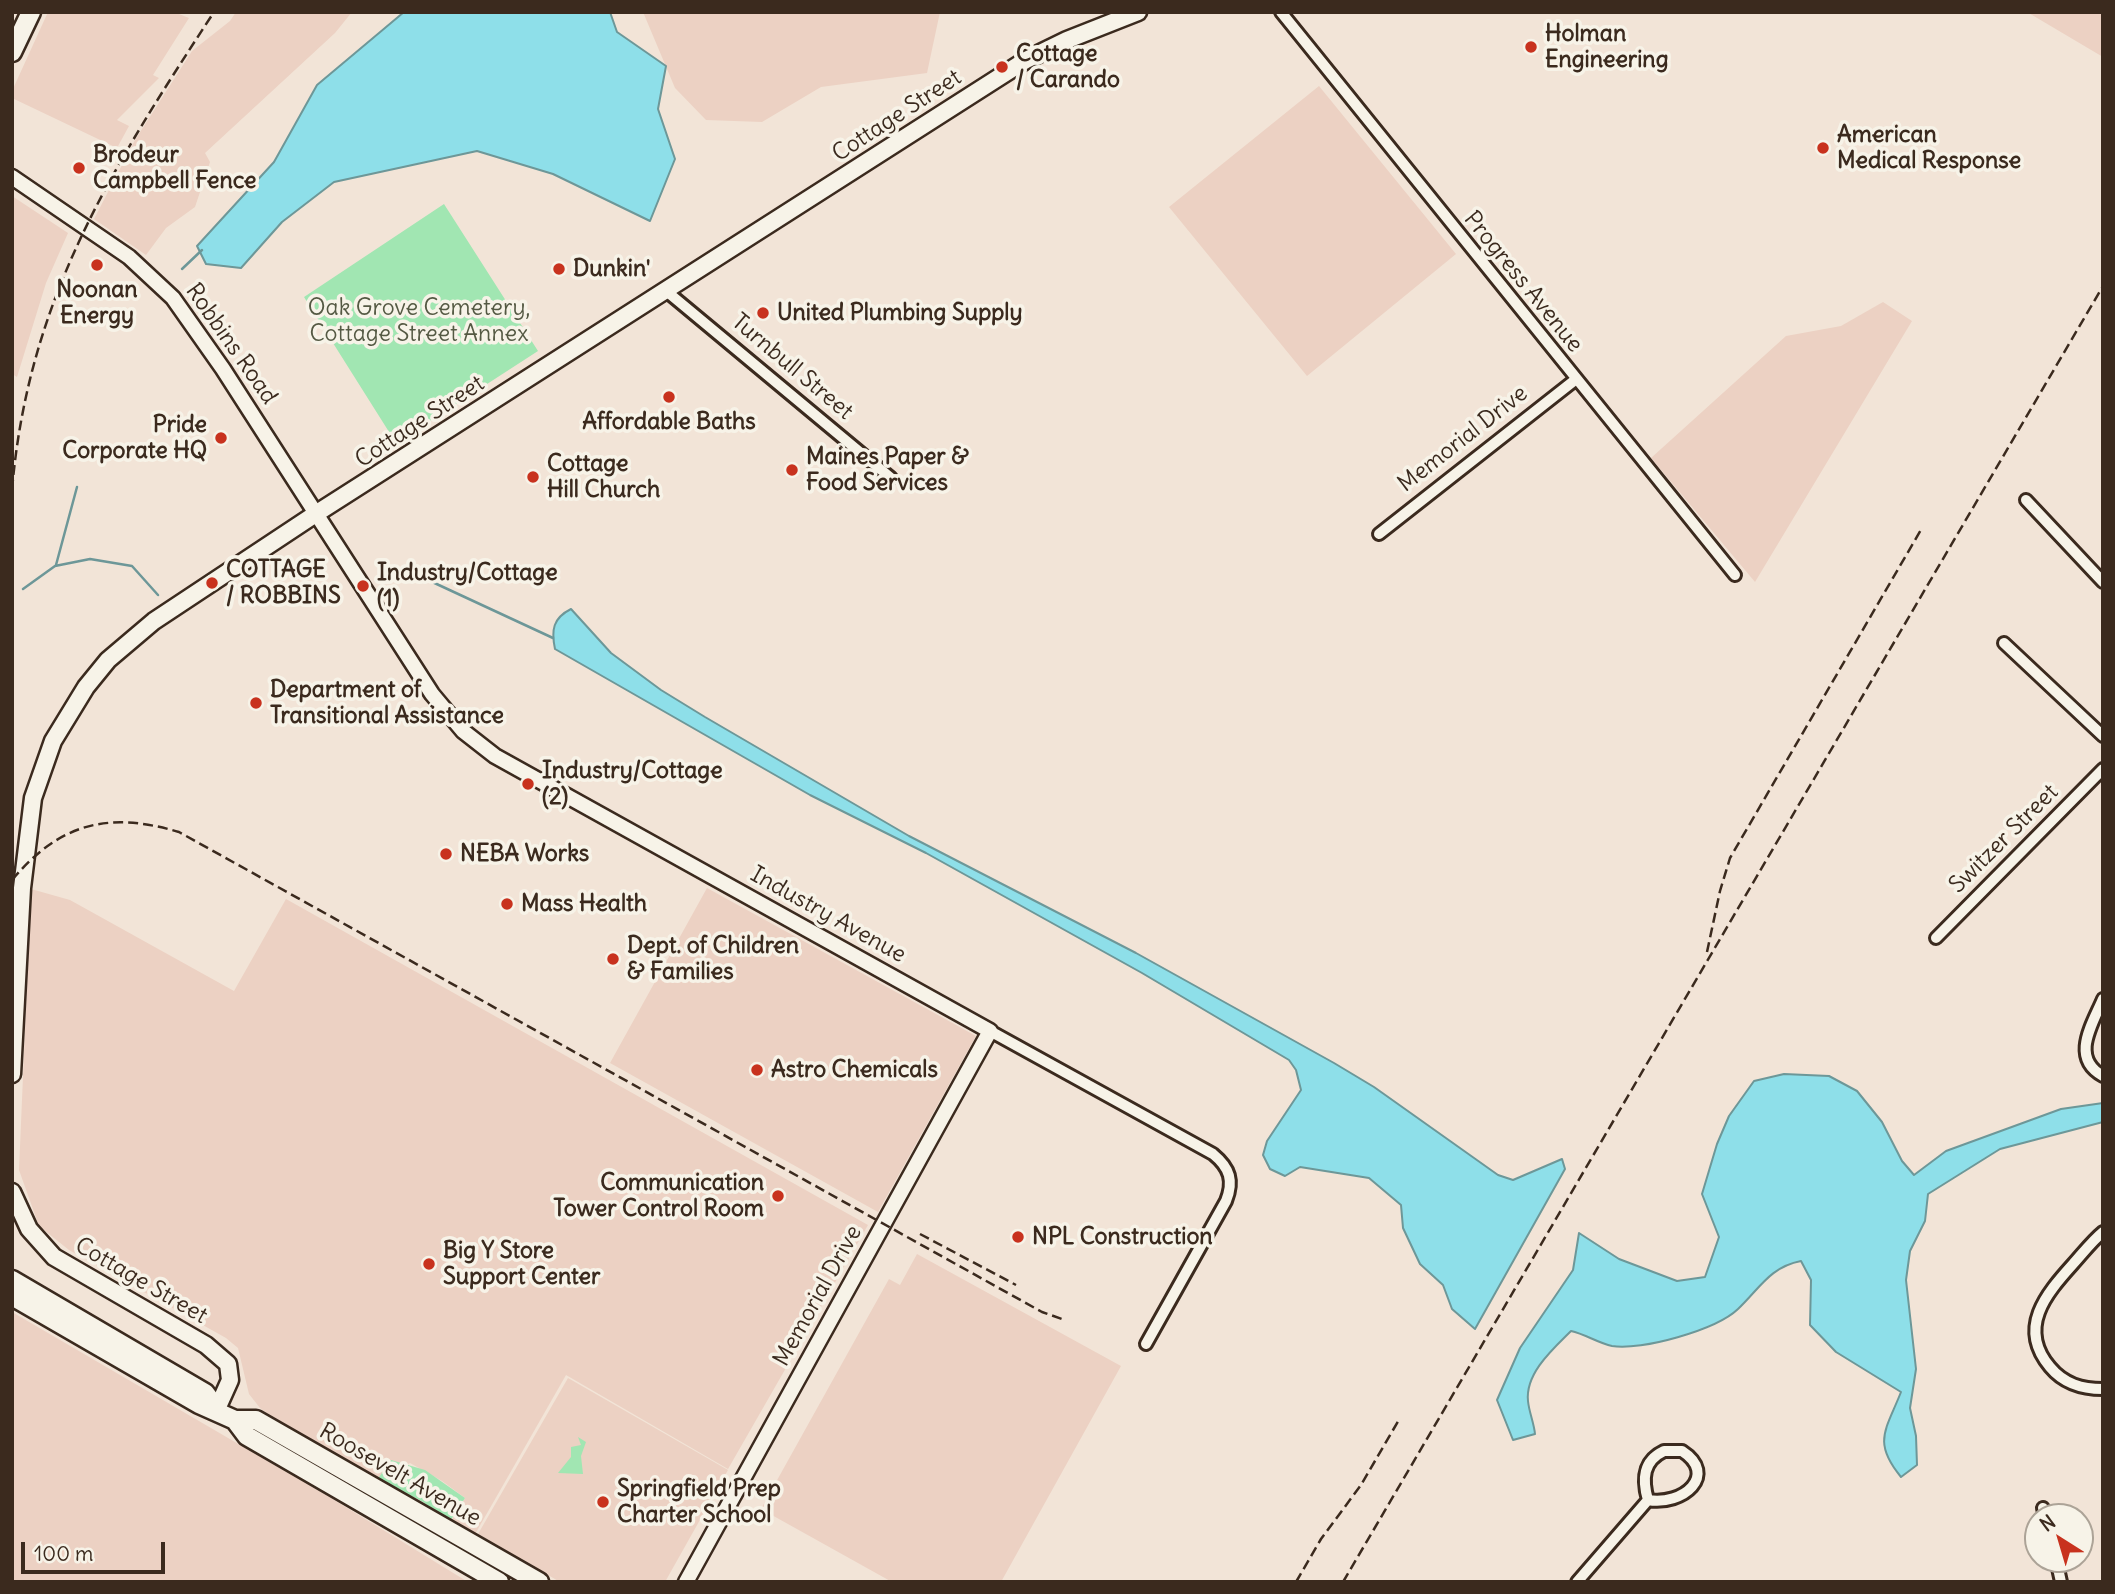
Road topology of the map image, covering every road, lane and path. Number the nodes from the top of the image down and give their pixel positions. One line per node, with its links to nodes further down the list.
1 (31, 12): 4 (main road)
2 (1138, 12): 6 (main road, Cottage Street)
3 (1281, 12): 7 (street, Progress Avenue)
4 (12, 52)
5 (12, 177): 10 (street, Robbins Road)
6 (665, 290): 8 (street, Turnbull Street); 10 (main road, Cottage Street)
7 (1575, 380): 11 (street, Memorial Drive); 12 (street, Progress Avenue)
8 (891, 478)
9 (2026, 500): 13 (street)
10 (317, 513): 19 (street, Industry Avenue); 20 (main road, Cottage Street)
11 (1379, 534)
12 (1735, 575)
13 (2103, 582)
14 (2004, 643): 15 (street)
15 (2103, 736)
16 (2103, 769): 17 (street, Switzer Street)
17 (1936, 938)
18 (2103, 999): 21 (street)
19 (989, 1031): 26 (street, Industry Avenue); 37 (street, Memorial Drive)
20 (12, 1074)
21 (2103, 1076)
22 (12, 1192): 28 (main road, Cottage Street)
23 (2103, 1232): 27 (street)
24 (12, 1280): 28 (main road, Roosevelt Avenue)
25 (12, 1296): 28 (main road, Roosevelt Avenue)
26 (1146, 1344)
27 (2103, 1389)
28 (217, 1409): 29 (main road, Roosevelt Avenue)
29 (235, 1420): 30 (main road, Roosevelt Avenue); 32 (main road, Roosevelt Avenue)
30 (370, 1485): 32 (main road); 33 (main road, Roosevelt Avenue)
31 (1648, 1500): 31 (street); 38 (street)
32 (360, 1503): 34 (main road, Roosevelt Avenue)
33 (452, 1533): 34 (main road); 36 (main road, Roosevelt Avenue)
34 (442, 1550): 35 (main road, Roosevelt Avenue)
35 (499, 1582)
36 (539, 1582)
37 (686, 1582)
38 (1577, 1582)

